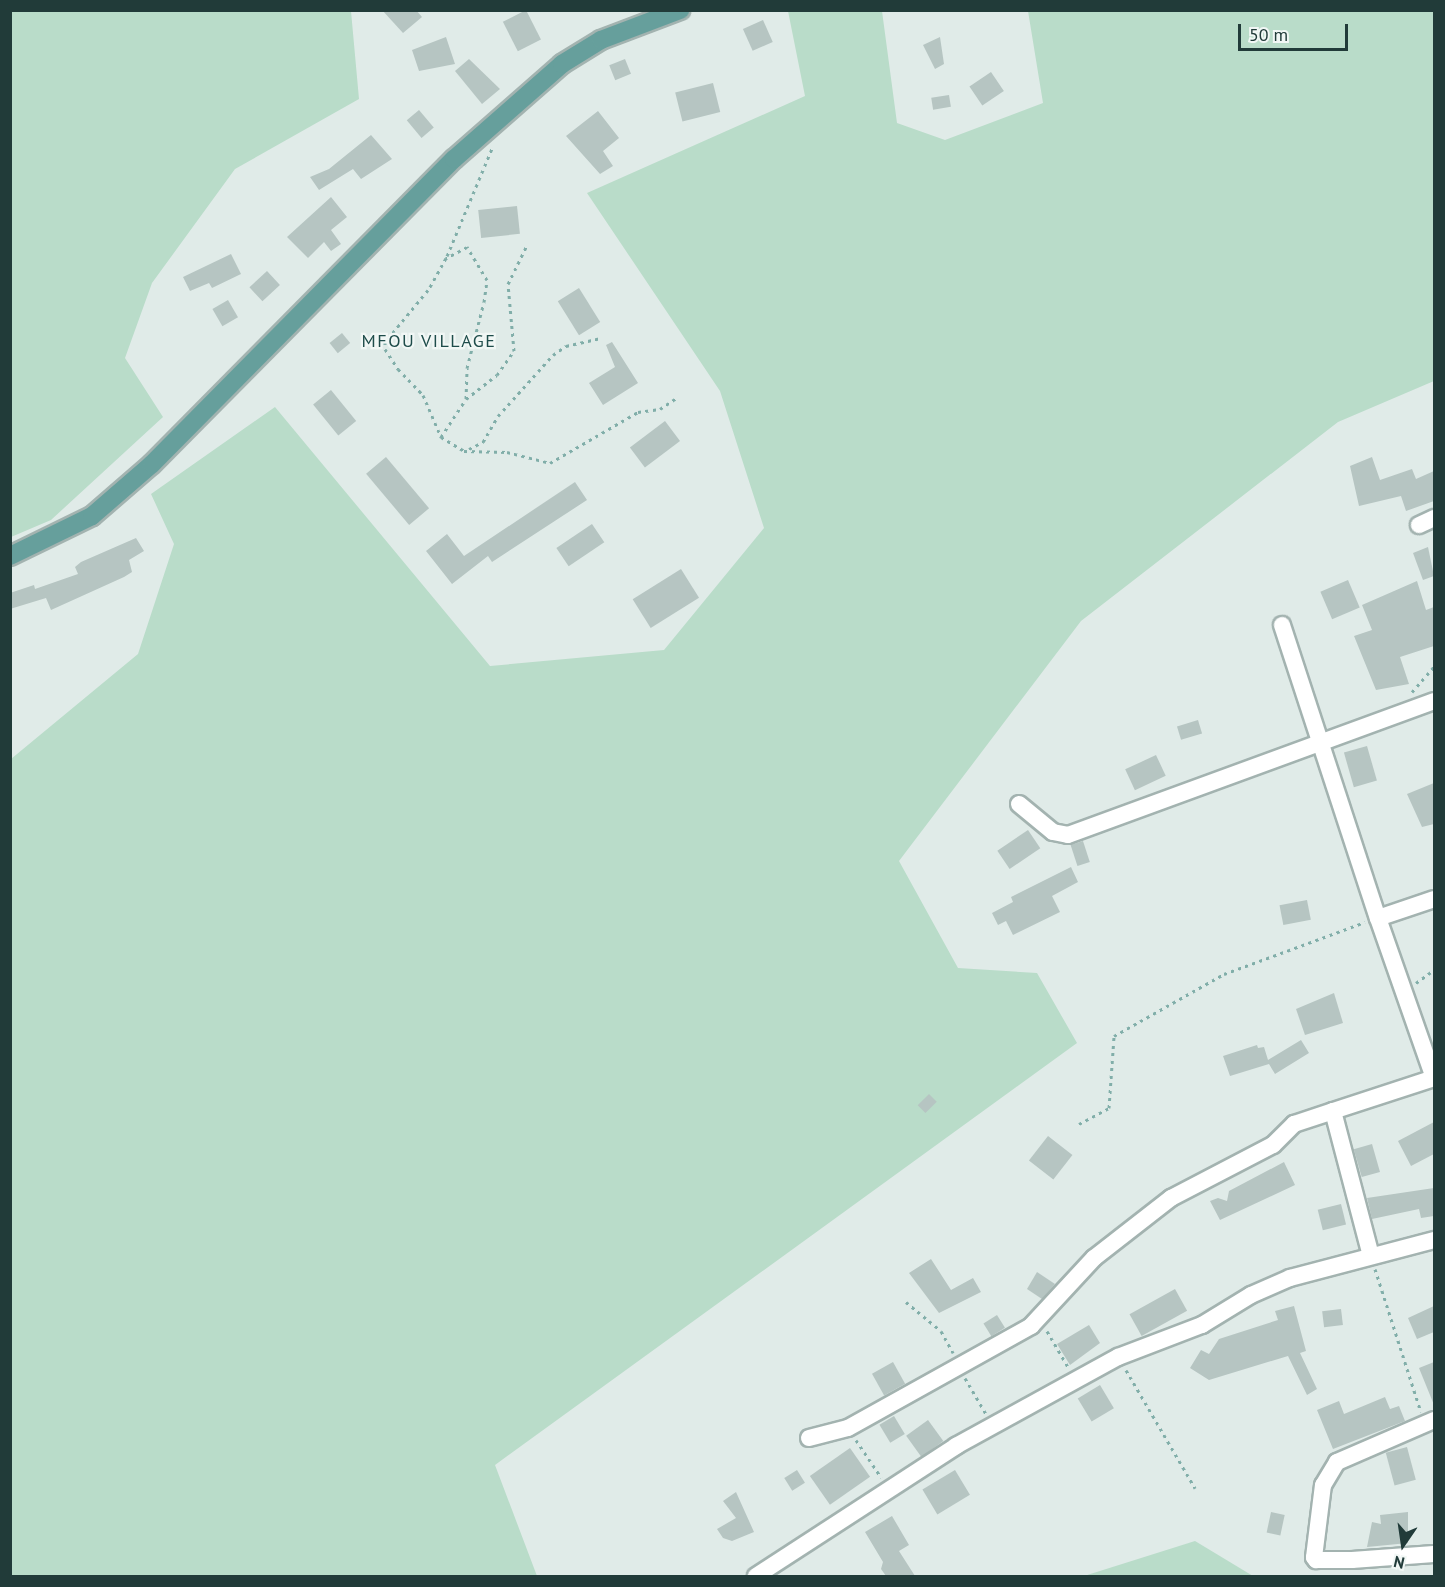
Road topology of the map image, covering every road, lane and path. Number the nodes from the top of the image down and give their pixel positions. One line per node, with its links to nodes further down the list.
1 (680, 10): 2 (main road)
2 (493, 125): 4 (path); 10 (main road)
3 (527, 245): 7 (path)
4 (446, 258): 7 (path); 8 (path)
5 (602, 338): 9 (path)
6 (678, 397): 9 (path)
7 (466, 399): 8 (path)
8 (441, 437): 9 (path)
9 (464, 451)
10 (10, 556)
11 (1282, 625): 15 (street)
12 (1434, 667): 14 (path)
13 (1434, 701): 14 (street)
14 (1405, 711): 15 (street)
15 (1319, 744): 16 (street); 18 (street)
16 (1019, 804)
17 (1434, 899): 18 (street)
18 (1378, 918): 20 (street); 22 (path)
19 (1434, 970): 20 (path)
20 (1403, 993): 21 (street)
21 (1333, 1112): 24 (street); 25 (street)
22 (1079, 1124)
23 (1434, 1240): 24 (street)
24 (1371, 1256): 26 (street); 28 (path)
25 (1040, 1320): 27 (path); 29 (street)
26 (1118, 1357): 27 (street); 31 (path)
27 (1075, 1379): 32 (street)
28 (1430, 1422): 33 (street)
29 (848, 1428): 30 (street); 32 (path)
30 (809, 1438)
31 (1195, 1488)
32 (889, 1489): 34 (street)
33 (1434, 1554)
34 (756, 1576)

